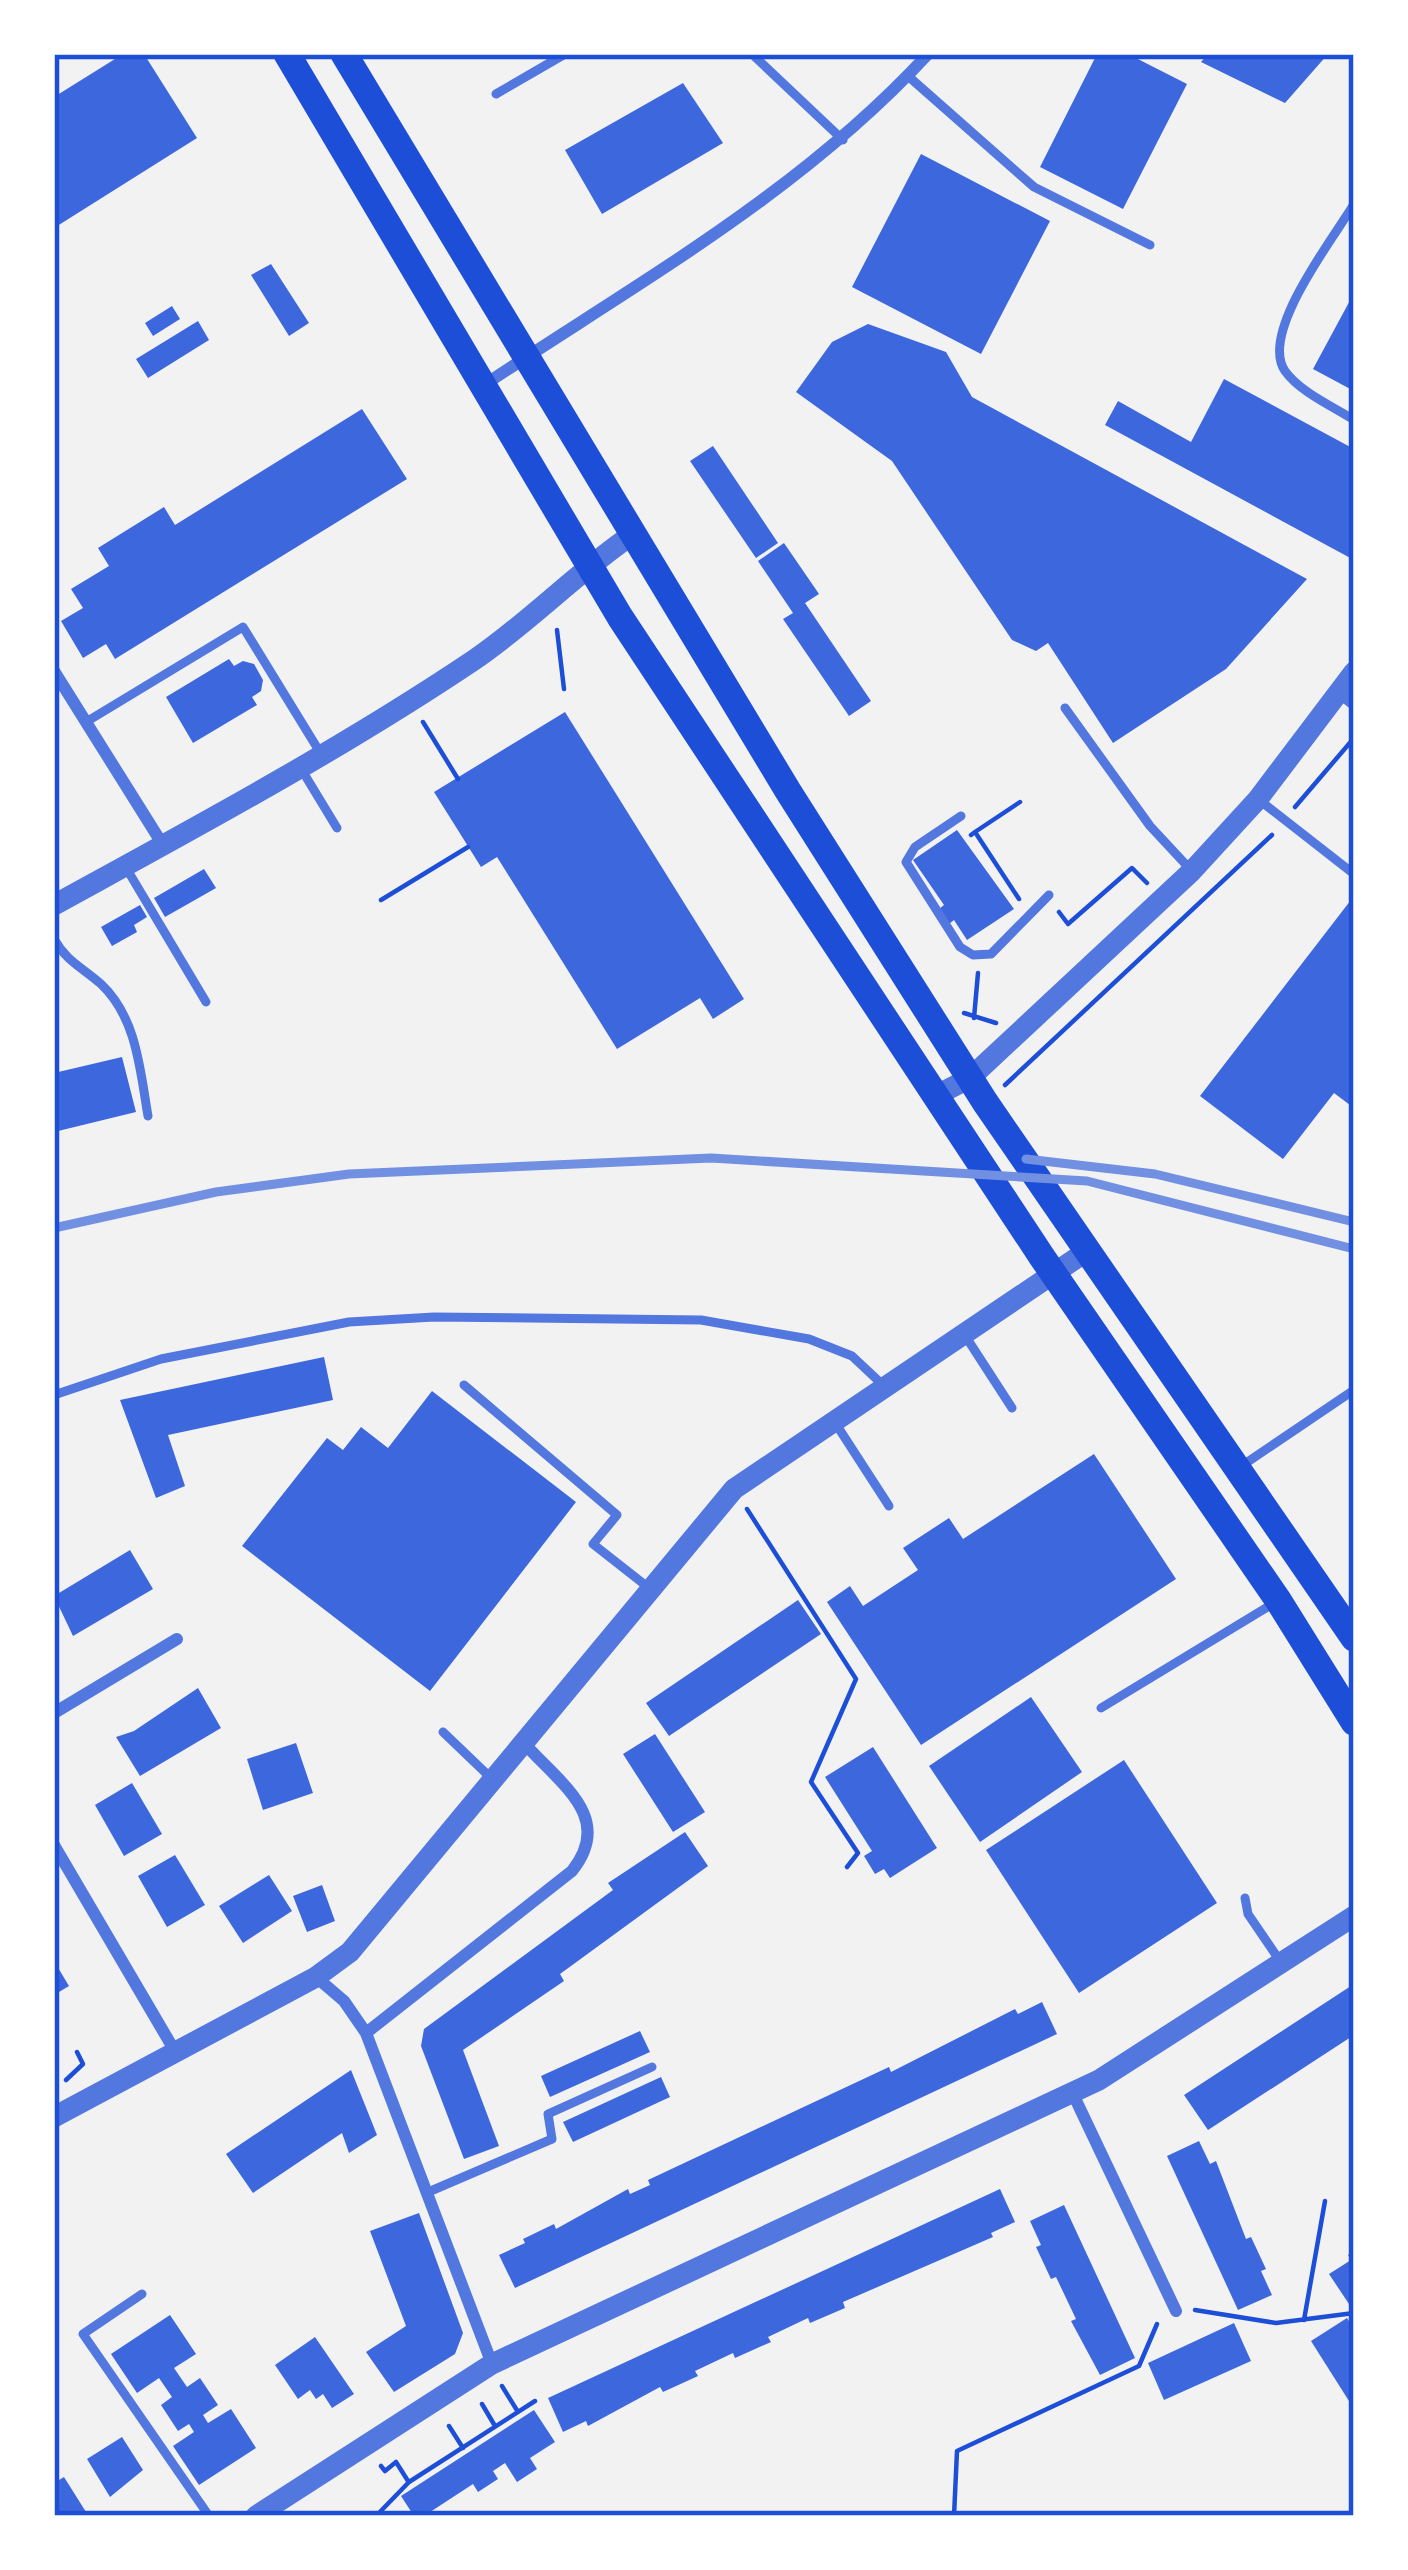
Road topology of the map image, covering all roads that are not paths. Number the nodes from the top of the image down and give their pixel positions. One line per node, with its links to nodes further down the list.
1 (287, 54): 12 (main road)
2 (344, 54): 11 (main road)
3 (565, 54): 7 (lane)
4 (752, 54): 8 (lane)
5 (928, 54): 6 (street)
6 (908, 76): 8 (street); 10 (lane)
7 (496, 94)
8 (843, 140): 11 (street)
9 (1354, 204): 13 (lane)
10 (1150, 245)
11 (526, 358): 12 (street); 14 (main road)
12 (480, 388): 15 (main road)
13 (1354, 420)
14 (632, 534): 15 (street); 35 (main road)
15 (589, 564): 21 (street); 34 (main road)
16 (54, 671): 20 (street)
17 (1354, 672): 18 (street)
18 (1345, 699): 23 (street)
19 (1064, 708): 28 (lane)
20 (86, 722): 21 (lane); 26 (street)
21 (321, 754): 22 (street)
22 (300, 767): 25 (lane); 26 (street)
23 (1258, 799): 28 (street); 29 (lane)
24 (959, 817): 30 (lane)
25 (337, 829)
26 (164, 844): 27 (street)
27 (125, 866): 31 (street); 33 (lane)
28 (1192, 871): 35 (street)
29 (1354, 874)
30 (1048, 897)
31 (54, 904)
32 (54, 939): 36 (lane)
33 (206, 1002)
34 (937, 1095): 35 (street); 38 (main road)
35 (983, 1098): 37 (main road)
36 (148, 1116)
37 (1087, 1251): 38 (street); 46 (main road)
38 (1048, 1265): 39 (street); 49 (main road)
39 (964, 1332): 41 (street); 44 (lane)
40 (464, 1385): 48 (lane)
41 (884, 1387): 43 (lane); 45 (street)
42 (1354, 1390): 46 (lane)
43 (54, 1395)
44 (1012, 1408)
45 (834, 1421): 47 (lane); 48 (street)
46 (1238, 1468): 50 (main road)
47 (890, 1506)
48 (649, 1588): 56 (street)
49 (1278, 1600): 52 (lane); 54 (main road)
50 (1354, 1638)
51 (177, 1639): 53 (street)
52 (1101, 1708)
53 (54, 1713)
54 (1354, 1722)
55 (443, 1732): 57 (lane)
56 (524, 1743): 57 (street); 63 (street)
57 (494, 1780): 62 (street)
58 (54, 1845): 64 (street)
59 (1245, 1898): 61 (lane)
60 (1354, 1916): 61 (street)
61 (1282, 1964): 66 (street)
62 (316, 1977): 63 (street); 64 (street)
63 (366, 2033): 68 (street)
64 (176, 2053): 67 (street)
65 (652, 2067): 68 (lane)
66 (1073, 2094): 70 (street); 71 (street)
67 (54, 2117)
68 (426, 2192): 71 (street)
69 (142, 2294): 73 (lane)
70 (1176, 2311)
71 (493, 2364): 72 (street)
72 (272, 2512)
73 (209, 2516)

